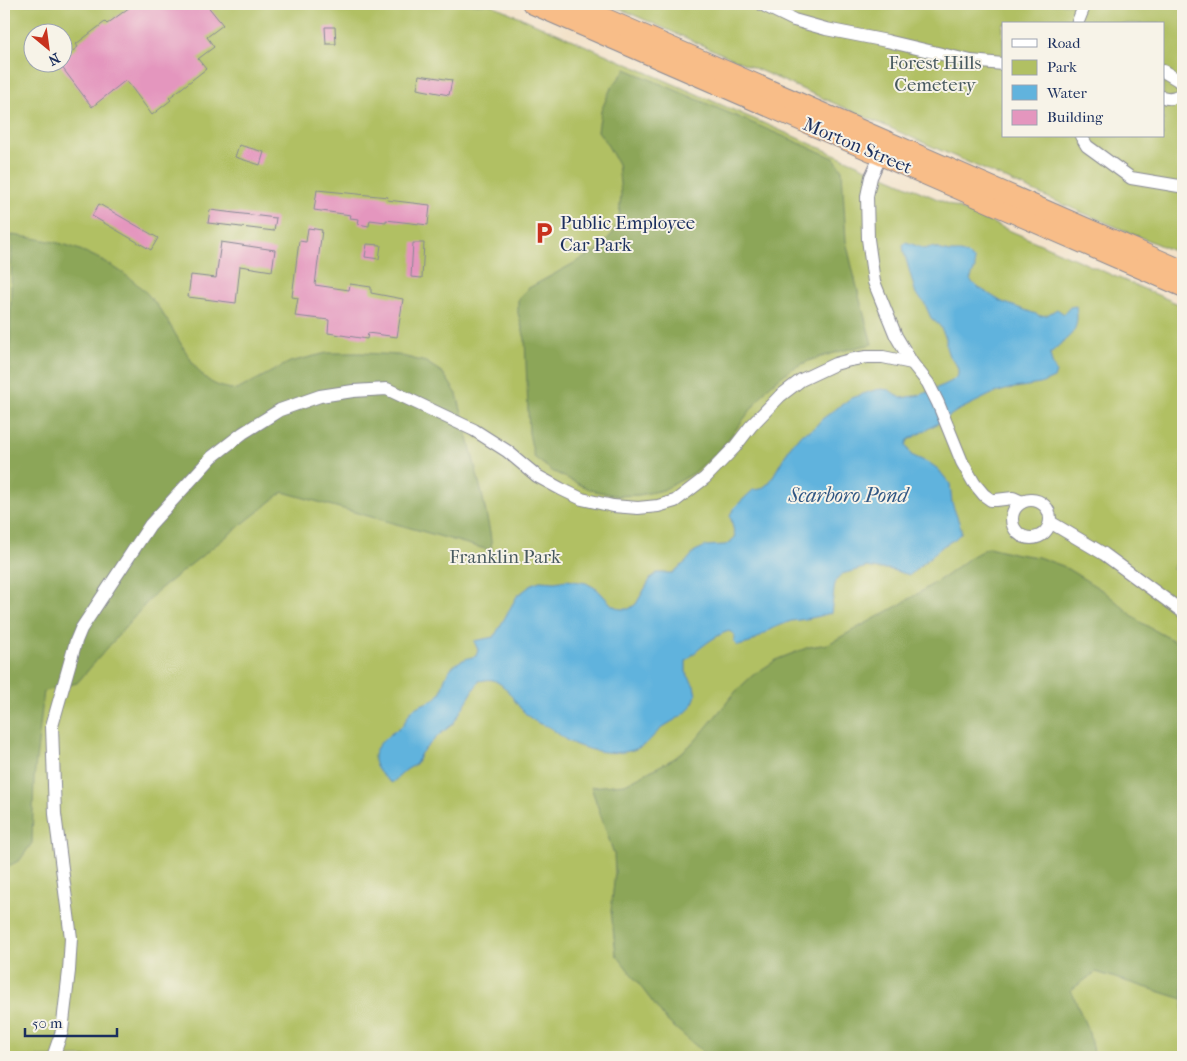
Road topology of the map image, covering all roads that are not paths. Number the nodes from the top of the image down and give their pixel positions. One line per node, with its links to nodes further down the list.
1 (532, 4): 12 (highway, Morton Street)
2 (573, 4): 14 (highway, Morton Street)
3 (761, 4): 6 (street)
4 (1085, 4): 5 (street)
5 (1078, 22)
6 (1002, 64)
7 (1164, 72): 8 (street)
8 (1183, 86)
9 (1183, 93): 10 (street)
10 (1164, 97)
11 (1082, 138): 13 (street)
12 (881, 156): 15 (highway, Morton Street); 16 (street)
13 (1183, 185)
14 (1183, 270)
15 (1183, 287)
16 (912, 363): 17 (street); 20 (street)
17 (1022, 502): 18 (street); 18 (street)
18 (1050, 522): 19 (street)
19 (1183, 612)
20 (52, 1057)

